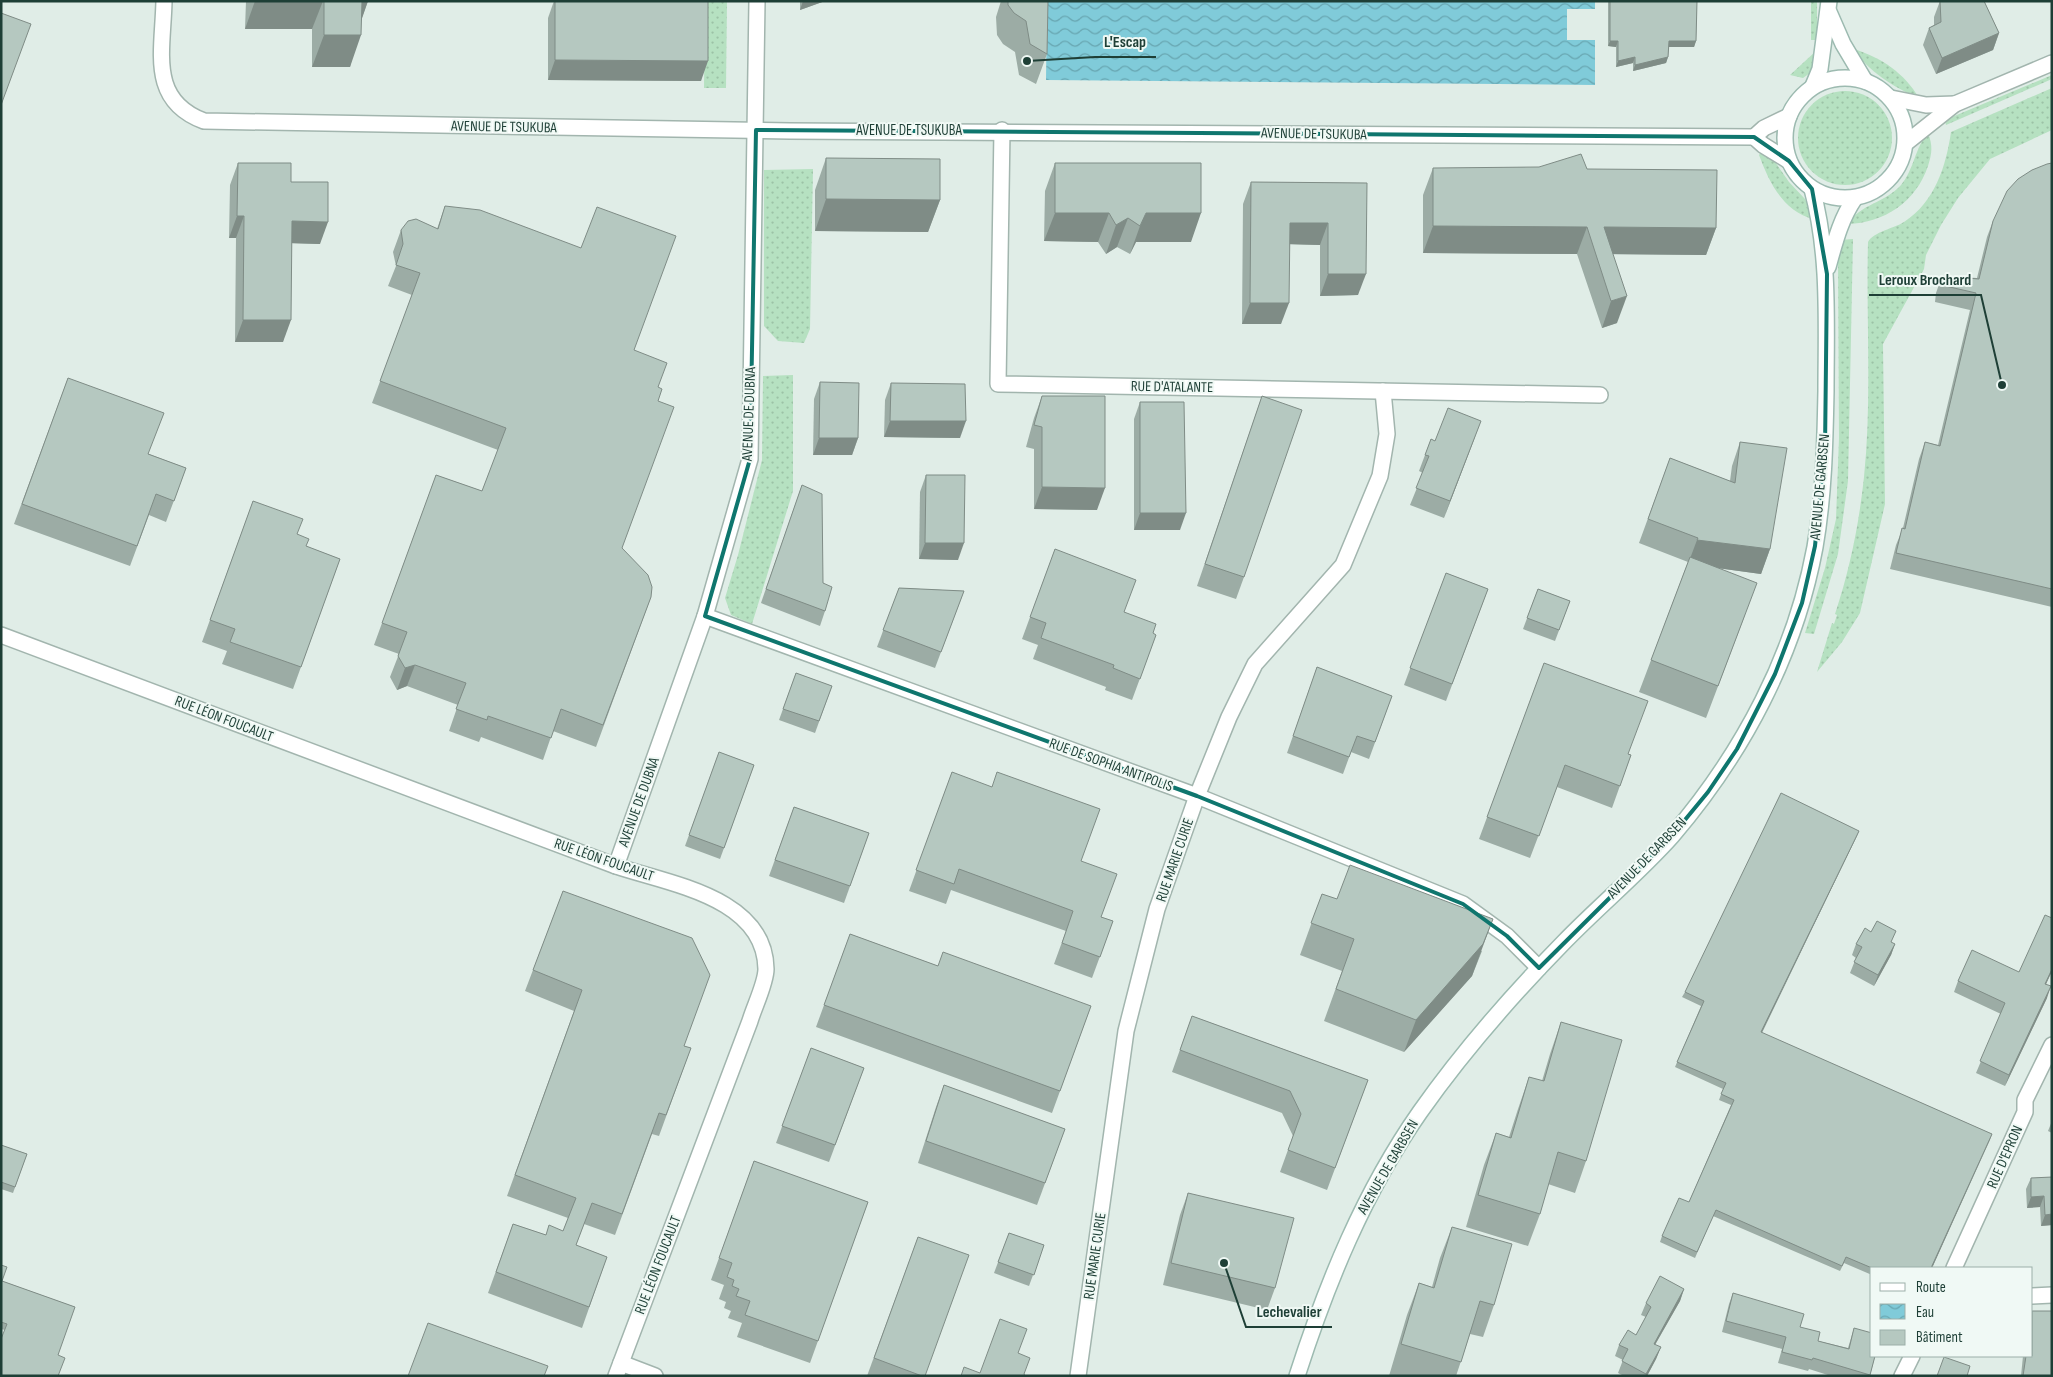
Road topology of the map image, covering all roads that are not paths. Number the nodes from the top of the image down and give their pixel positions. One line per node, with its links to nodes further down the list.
1 (164, 1): 10 (street, AVENUE DE TSUKUBA)
2 (757, 1): 10 (street, AVENUE DE DUBNA)
3 (1829, 7): 5 (street); 6 (street)
4 (2052, 64): 8 (street)
5 (1865, 81): 6 (street); 7 (street)
6 (1813, 86): 9 (street)
7 (1891, 98): 8 (street); 13 (street)
8 (1955, 104): 13 (street)
9 (1789, 116): 12 (street); 14 (street)
10 (756, 130): 11 (street, AVENUE DE TSUKUBA); 20 (street, AVENUE DE DUBNA)
11 (1002, 130): 12 (street, AVENUE DE TSUKUBA); 18 (street, RUE D'ATALANTE)
12 (1754, 137): 14 (street)
13 (1906, 143): 16 (street)
14 (1790, 161): 15 (street)
15 (1812, 189): 16 (street); 17 (street)
16 (1855, 198): 17 (street)
17 (1827, 274): 24 (street, AVENUE DE GARBSEN)
18 (1383, 391): 19 (street, RUE D'ATALANTE); 22 (street, RUE MARIE CURIE)
19 (1600, 395)
20 (705, 616): 22 (street, RUE DE SOPHIA ANTIPOLIS); 23 (street, AVENUE DE DUBNA)
21 (1, 635): 23 (street, RUE LÉON FOUCAULT)
22 (1197, 796): 24 (street, RUE DE SOPHIA ANTIPOLIS); 32 (street, RUE MARIE CURIE)
23 (616, 866): 30 (street, RUE LÉON FOUCAULT)
24 (1539, 968): 33 (street, AVENUE DE GARBSEN)
25 (2052, 1045): 26 (street, RUE D'EPRON)
26 (1954, 1267)
27 (2052, 1295): 28 (street)
28 (2033, 1296)
29 (1912, 1357): 34 (street)
30 (618, 1369): 31 (street)
31 (655, 1376)
32 (1078, 1376)
33 (1297, 1376)
34 (1902, 1376)

